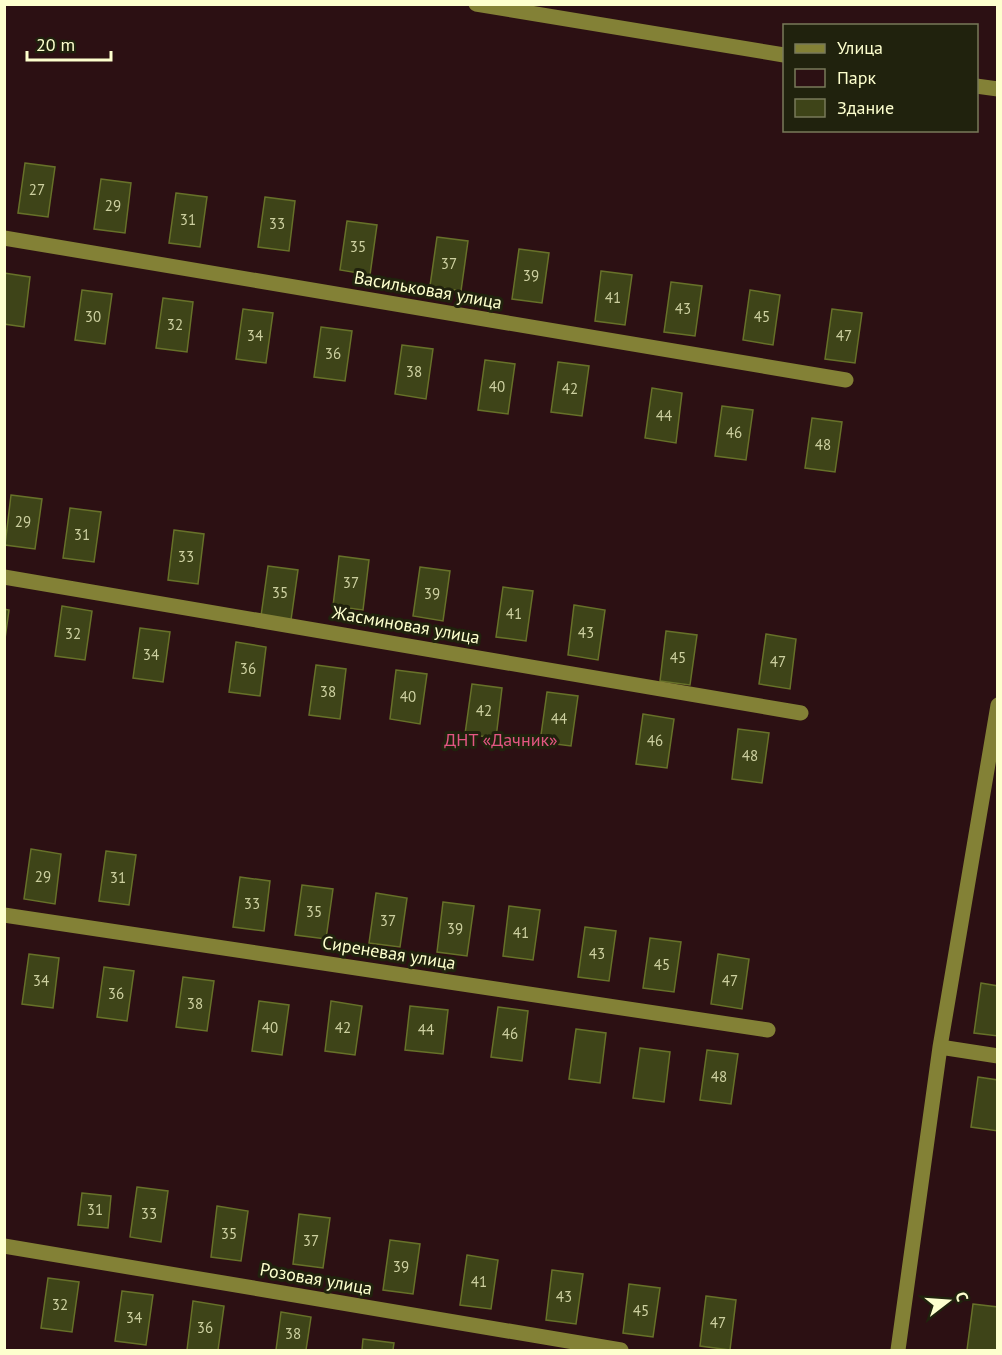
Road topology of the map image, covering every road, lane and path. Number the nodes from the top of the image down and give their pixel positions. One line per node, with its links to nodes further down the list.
1 (476, 4): 2 (street)
2 (783, 55)
3 (978, 86): 4 (street)
4 (998, 89)
5 (4, 238): 6 (street, Васильковая улица)
6 (846, 380)
7 (4, 577): 9 (street, Жасминовая улица)
8 (997, 711): 12 (street)
9 (801, 713)
10 (4, 915): 11 (street, Сиреневая улица)
11 (768, 1030)
12 (940, 1047): 13 (street); 16 (street)
13 (998, 1056)
14 (4, 1246): 15 (street, Розовая улица)
15 (621, 1350)
16 (898, 1350)

